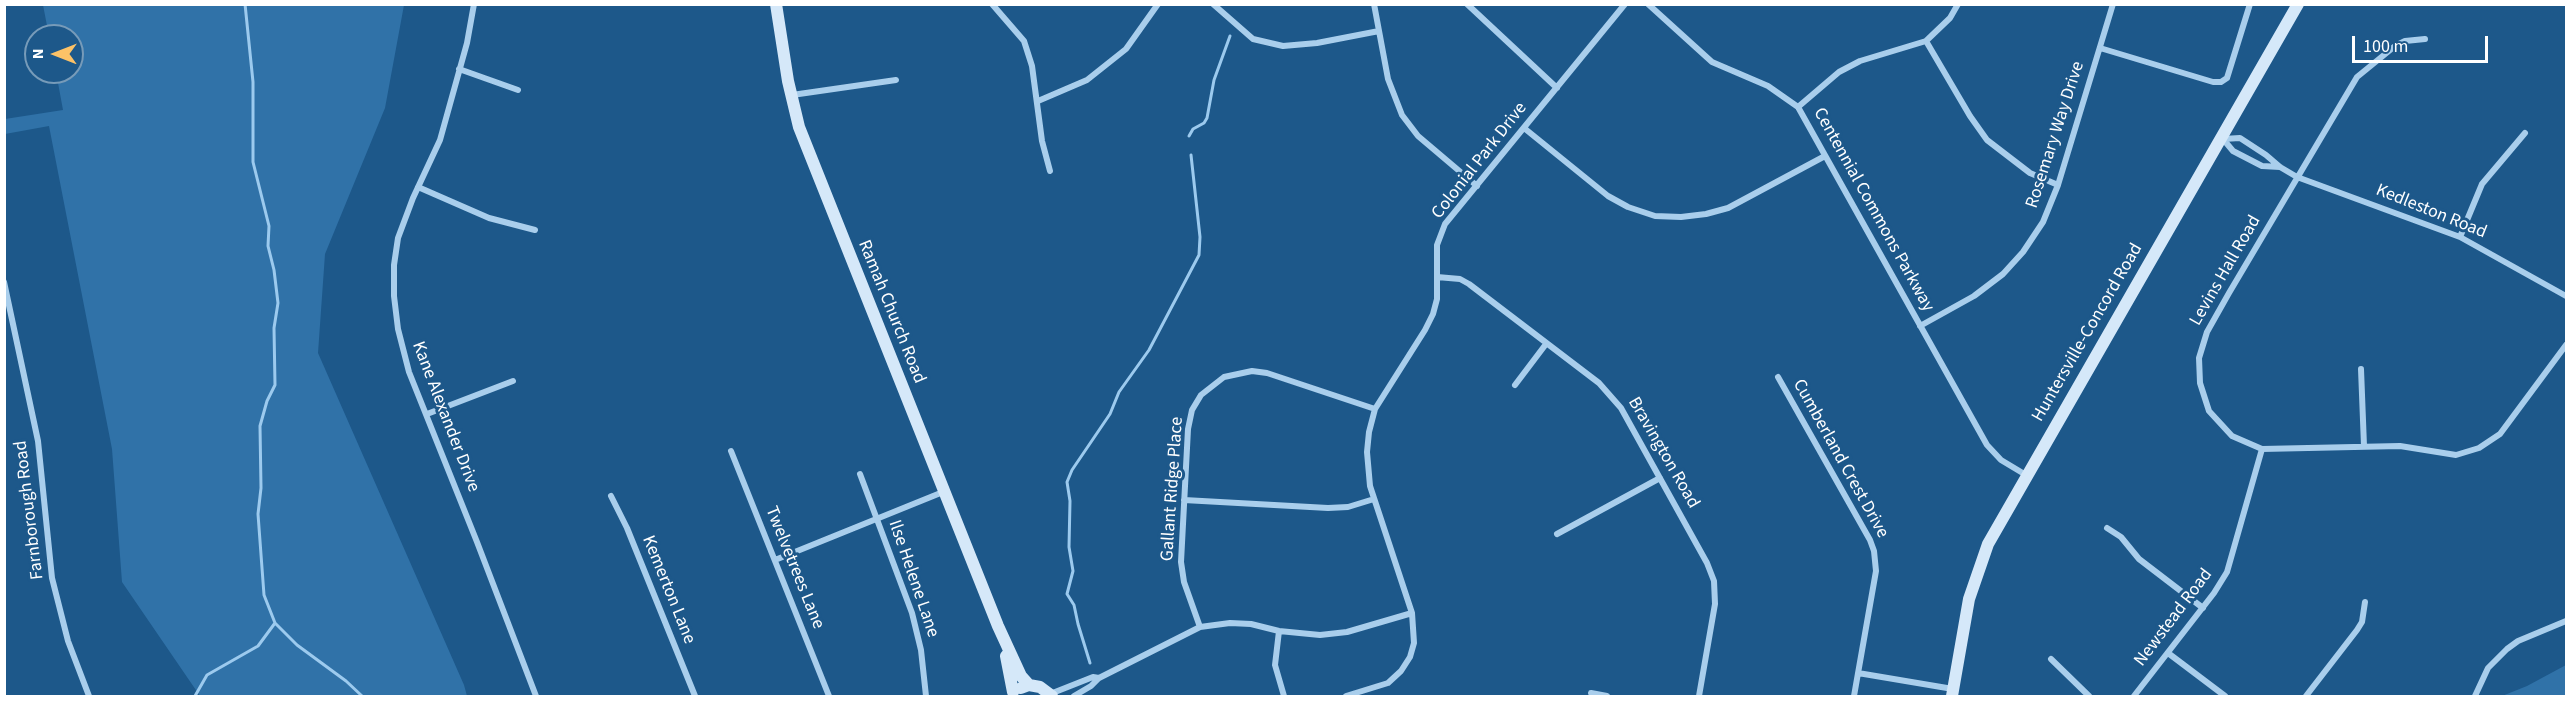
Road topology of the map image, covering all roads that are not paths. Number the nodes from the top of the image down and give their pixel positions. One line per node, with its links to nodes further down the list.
1 (474, 4): 18 (street, Kane Alexander Drive)
2 (776, 4): 22 (main road, Ramah Church Road)
3 (992, 4): 23 (street)
4 (1158, 4): 23 (street)
5 (1213, 4): 14 (street)
6 (1374, 4): 14 (street)
7 (1467, 4): 20 (street)
8 (1625, 4): 20 (street, Colonial Park Drive)
9 (1648, 4): 24 (street, Centennial Commons Parkway)
10 (1958, 4): 16 (street)
11 (2113, 4): 17 (street, Rosemary Way Drive)
12 (2250, 4): 17 (street)
13 (2298, 4): 27 (main road, Huntersville-Concord Road)
14 (1379, 31): 32 (street)
15 (2425, 39): 31 (street, Levins Hall Road)
16 (1926, 40): 24 (street); 33 (street)
17 (2100, 48): 33 (street, Rosemary Way Drive)
18 (459, 69): 21 (street); 34 (street, Kane Alexander Drive)
19 (896, 80): 22 (street)
20 (1557, 88): 25 (street, Colonial Park Drive)
21 (518, 90)
22 (792, 95): 55 (main road, Ramah Church Road)
23 (1038, 101): 30 (street)
24 (1798, 107): 28 (street, Centennial Commons Parkway)
25 (1524, 128): 28 (street); 32 (street, Colonial Park Drive)
26 (2525, 133): 36 (street)
27 (2223, 139): 29 (street, Kedleston Road); 29 (street, Kedleston Road); 53 (main road, Huntersville-Concord Road)
28 (1826, 156): 40 (street, Centennial Commons Parkway)
29 (2280, 167): 31 (street, Kedleston Road)
30 (1050, 171)
31 (2297, 177): 36 (street, Kedleston Road); 50 (street, Levins Hall Road)
32 (1477, 186): 37 (street, Colonial Park Drive)
33 (2058, 186): 40 (street, Rosemary Way Drive)
34 (418, 187): 35 (street); 48 (street, Kane Alexander Drive)
35 (535, 230)
36 (2460, 237): 39 (street, Kedleston Road)
37 (1437, 277): 41 (street, Bravington Road); 47 (street, Colonial Park Drive)
38 (4, 282): 79 (street, Farnborough Road)
39 (2566, 296)
40 (1920, 326): 53 (street, Centennial Commons Parkway)
41 (1546, 344): 46 (street); 54 (street, Bravington Road)
42 (2566, 345): 49 (street, Levins Hall Road)
43 (2361, 369): 49 (street)
44 (1778, 377): 72 (street, Cumberland Crest Drive)
45 (513, 381): 48 (street)
46 (1515, 385)
47 (1375, 409): 57 (street, Colonial Park Drive); 58 (street, Gallant Ridge Place)
48 (427, 414): 80 (street, Kane Alexander Drive)
49 (2364, 446): 50 (street, Levins Hall Road)
50 (2262, 449): 64 (street, Newstead Road)
51 (731, 451): 62 (street, Twelvetrees Lane)
52 (860, 474): 59 (street, Ilse Helene Lane)
53 (2026, 475): 76 (main road, Huntersville-Concord Road)
54 (1660, 478): 61 (street); 88 (street, Bravington Road)
55 (943, 492): 59 (street); 67 (main road, Ramah Church Road)
56 (610, 496): 81 (street, Kemerton Lane)
57 (1374, 499): 58 (street); 65 (street, Colonial Park Drive)
58 (1184, 500): 68 (street, Gallant Ridge Place)
59 (877, 520): 62 (street); 83 (street, Ilse Helene Lane)
60 (2107, 528): 64 (street)
61 (1557, 534)
62 (775, 560): 82 (street, Twelvetrees Lane)
63 (2365, 602): 93 (street)
64 (2203, 608): 70 (street, Newstead Road)
65 (1412, 613): 69 (street); 86 (street, Colonial Park Drive)
66 (2566, 621): 94 (street)
67 (998, 626): 74 (main road, Ramah Church Road); 77 (main road, Ramah Church Road)
68 (1200, 627): 69 (street); 73 (street)
69 (1279, 631): 85 (street)
70 (2168, 653): 91 (street, Newstead Road); 92 (street)
71 (2052, 659): 90 (street)
72 (1858, 673): 76 (street); 89 (street, Cumberland Crest Drive)
73 (1099, 678): 78 (street); 84 (street)
74 (1029, 685): 77 (main road, Ramah Church Road); 78 (main road)
75 (1592, 693): 87 (street)
76 (1952, 693)
77 (1012, 694)
78 (1051, 695)
79 (89, 696)
80 (536, 696)
81 (694, 696)
82 (829, 696)
83 (926, 696)
84 (1074, 696)
85 (1284, 696)
86 (1346, 696)
87 (1607, 696)
88 (1699, 696)
89 (1854, 696)
90 (2090, 696)
91 (2134, 696)
92 (2224, 696)
93 (2306, 696)
94 (2475, 696)

